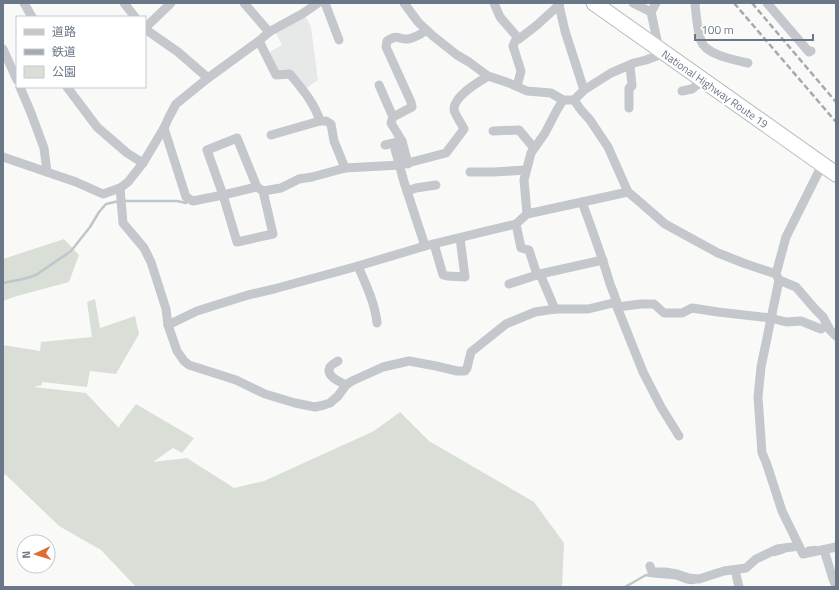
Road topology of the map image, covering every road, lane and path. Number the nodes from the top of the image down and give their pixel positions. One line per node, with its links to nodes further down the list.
1 (24, 3): 16 (street)
2 (124, 3): 17 (street)
3 (171, 3): 18 (street)
4 (244, 3): 21 (street)
5 (318, 3): 21 (street)
6 (325, 3): 23 (street)
7 (404, 3): 20 (street)
8 (494, 3): 22 (street)
9 (594, 3): 26 (highway, National Highway Route 19)
10 (633, 3): 15 (street)
11 (656, 3): 15 (street)
12 (695, 3): 28 (street)
13 (767, 3): 27 (street)
14 (559, 4): 22 (street); 38 (street)
15 (652, 12): 26 (street)
16 (31, 16)
17 (134, 16)
18 (146, 27)
19 (146, 29): 32 (street)
20 (426, 31): 30 (street); 43 (street)
21 (269, 32): 24 (street)
22 (517, 38): 35 (street)
23 (340, 40)
24 (259, 41): 32 (street); 44 (street)
25 (3, 48): 31 (street)
26 (659, 50): 29 (street); 33 (highway, National Highway Route 19)
27 (811, 51)
28 (748, 63)
29 (630, 65): 38 (street); 42 (street)
30 (488, 76): 35 (street); 54 (street)
31 (16, 78)
32 (208, 78): 45 (street)
33 (703, 80): 39 (street); 55 (highway, National Highway Route 19)
34 (379, 85): 43 (street)
35 (517, 86): 40 (street)
36 (20, 88): 58 (street)
37 (68, 88): 53 (street)
38 (584, 90): 41 (street)
39 (682, 91)
40 (563, 100): 41 (street); 50 (street)
41 (574, 100): 65 (street)
42 (629, 108)
43 (393, 117): 48 (street)
44 (320, 121): 47 (street); 56 (street)
45 (164, 128): 53 (street); 66 (street)
46 (493, 131): 50 (street)
47 (271, 135)
48 (402, 141): 49 (street); 54 (street)
49 (385, 144)
50 (534, 148): 57 (street)
51 (395, 150): 54 (street)
52 (3, 157): 58 (street)
53 (143, 163): 62 (street)
54 (404, 164): 56 (street); 64 (street)
55 (822, 165): 60 (highway, National Highway Route 19); 75 (street)
56 (345, 168): 63 (street)
57 (526, 170): 59 (street); 68 (street)
58 (47, 172): 62 (street)
59 (470, 172)
60 (836, 174)
61 (436, 185): 64 (street)
62 (120, 188): 81 (street)
63 (260, 189): 66 (street); 66 (street); 66 (street)
64 (407, 191): 71 (street)
65 (628, 192): 67 (street); 75 (street)
66 (223, 195)
67 (582, 202): 68 (street); 72 (street)
68 (527, 214): 69 (street)
69 (516, 224): 70 (street); 74 (street)
70 (460, 238): 71 (street); 71 (street)
71 (430, 245): 73 (street)
72 (603, 260): 74 (street); 77 (street)
73 (358, 266): 80 (street); 81 (street)
74 (539, 275): 76 (street); 78 (street)
75 (778, 277): 79 (street); 82 (street)
76 (509, 284)
77 (617, 305): 78 (street); 79 (street); 86 (street)
78 (555, 309): 85 (street)
79 (771, 318): 82 (street); 87 (street)
80 (377, 323)
81 (168, 325): 85 (street)
82 (828, 325): 83 (street)
83 (836, 336)
84 (338, 361): 85 (street)
85 (346, 385)
86 (679, 436)
87 (799, 546): 89 (street); 91 (street)
88 (836, 547): 89 (street)
89 (824, 550): 92 (street)
90 (650, 566): 91 (street)
91 (735, 570): 93 (street)
92 (836, 586)
93 (739, 587)

